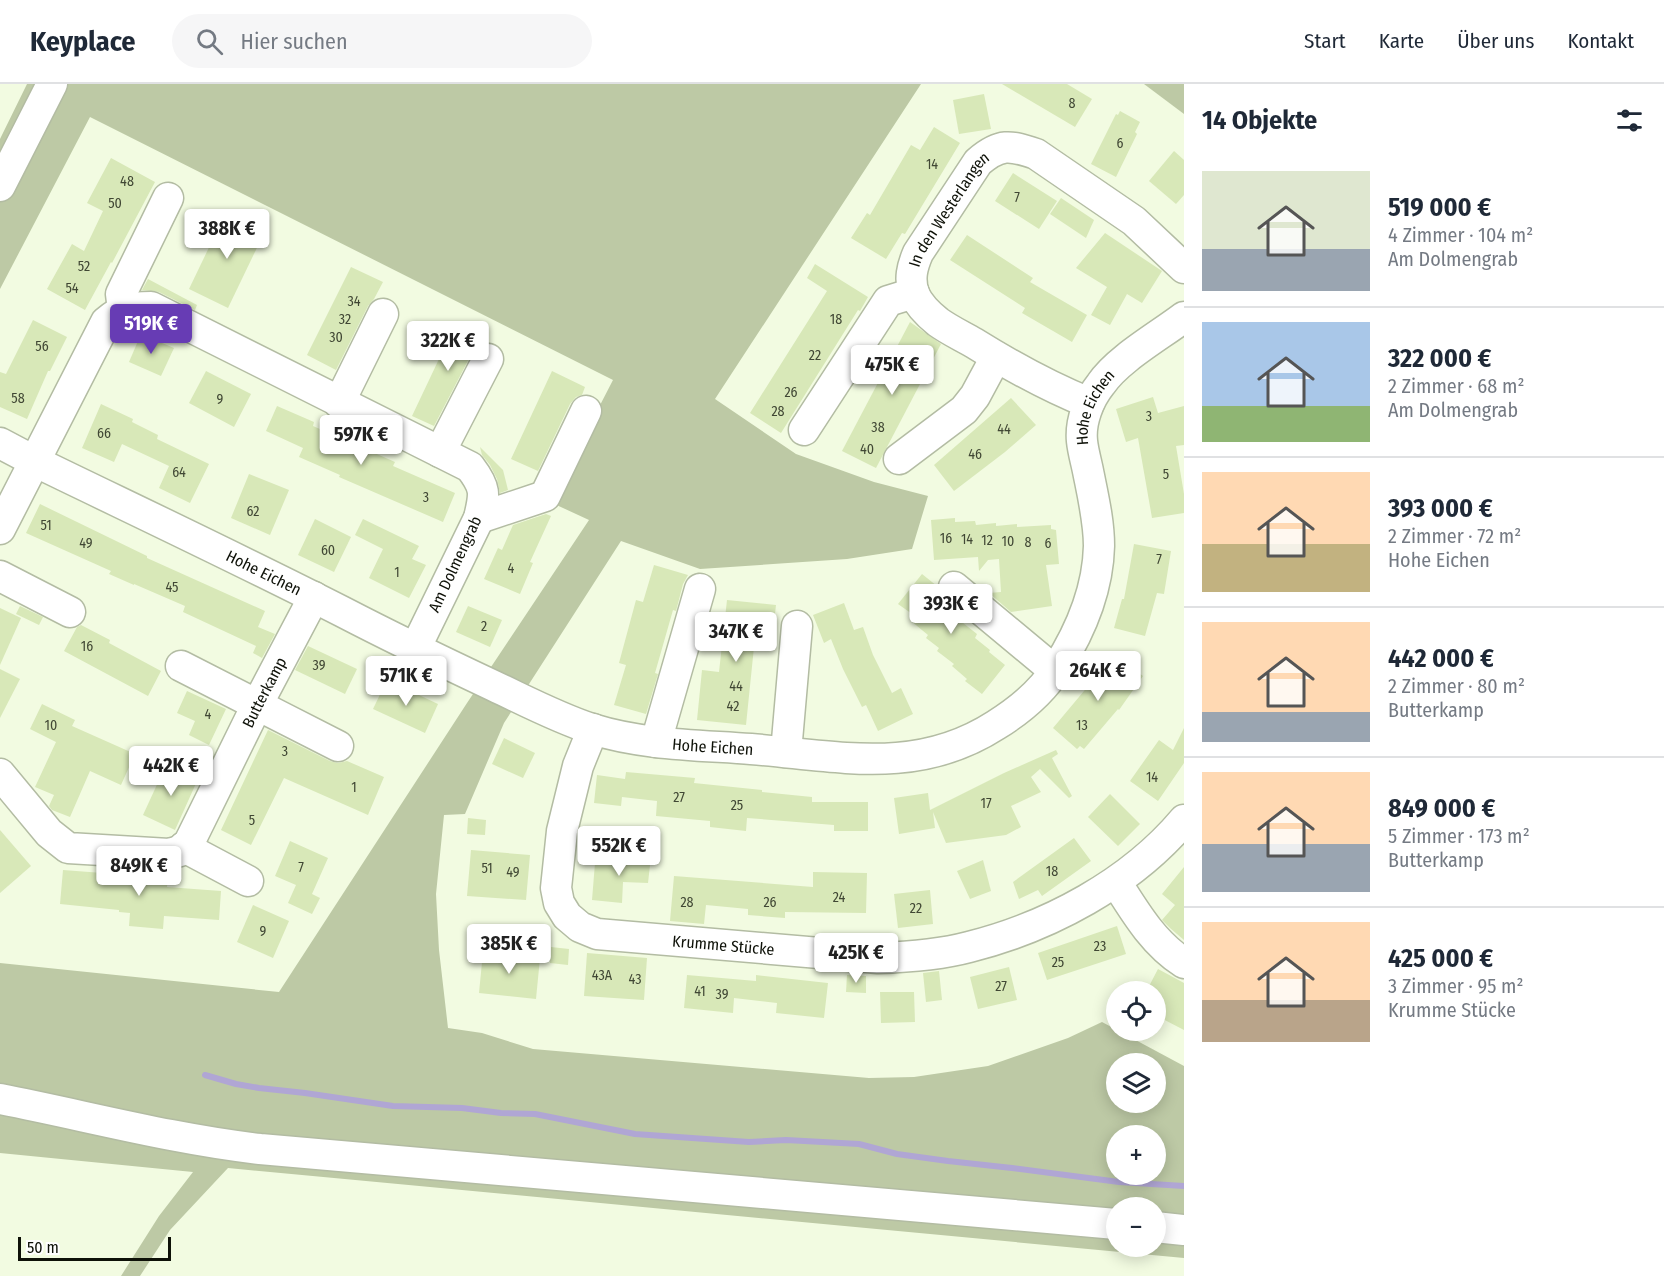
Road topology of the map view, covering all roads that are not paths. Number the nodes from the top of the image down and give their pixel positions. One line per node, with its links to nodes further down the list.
1 (52, 84): 2 (street)
2 (0, 186)
3 (168, 198): 6 (street)
4 (1184, 268): 5 (street, In den Westerlangen)
5 (914, 293): 9 (street, In den Westerlangen); 14 (street)
6 (123, 310): 11 (street, Am Dolmengrab); 18 (street)
7 (383, 314): 11 (street)
8 (1184, 317): 12 (street, Hohe Eichen)
9 (996, 357): 12 (street, In den Westerlangen); 17 (street)
10 (488, 359): 16 (street)
11 (339, 403): 16 (street, Am Dolmengrab)
12 (1089, 404): 29 (street, Hohe Eichen)
13 (586, 411): 19 (street)
14 (804, 430)
15 (0, 443): 18 (street, Hohe Eichen)
16 (441, 452): 19 (street, Am Dolmengrab)
17 (898, 459)
18 (34, 461): 20 (street); 24 (street, Hohe Eichen)
19 (479, 518): 27 (street, Am Dolmengrab)
20 (0, 529)
21 (0, 576): 25 (street)
22 (954, 587): 29 (street)
23 (700, 589): 32 (street)
24 (314, 597): 27 (street, Hohe Eichen); 30 (street, Butterkamp)
25 (70, 612)
26 (797, 626): 34 (street)
27 (415, 649): 31 (street, Hohe Eichen)
28 (181, 666): 30 (street)
29 (1055, 671): 34 (street, Hohe Eichen)
30 (257, 705): 33 (street); 37 (street, Butterkamp)
31 (593, 729): 32 (street, Hohe Eichen); 39 (street, Krumme Stücke)
32 (656, 742): 34 (street, Hohe Eichen)
33 (338, 746)
34 (786, 752)
35 (0, 774): 37 (street)
36 (1184, 820): 39 (street, Krumme Stücke)
37 (184, 847): 38 (street)
38 (248, 881)
39 (1116, 882): 40 (street)
40 (1184, 963)
41 (0, 1099): 42 (street)
42 (1106, 1223)
43 (1166, 1228): 44 (street)
44 (1184, 1230)

